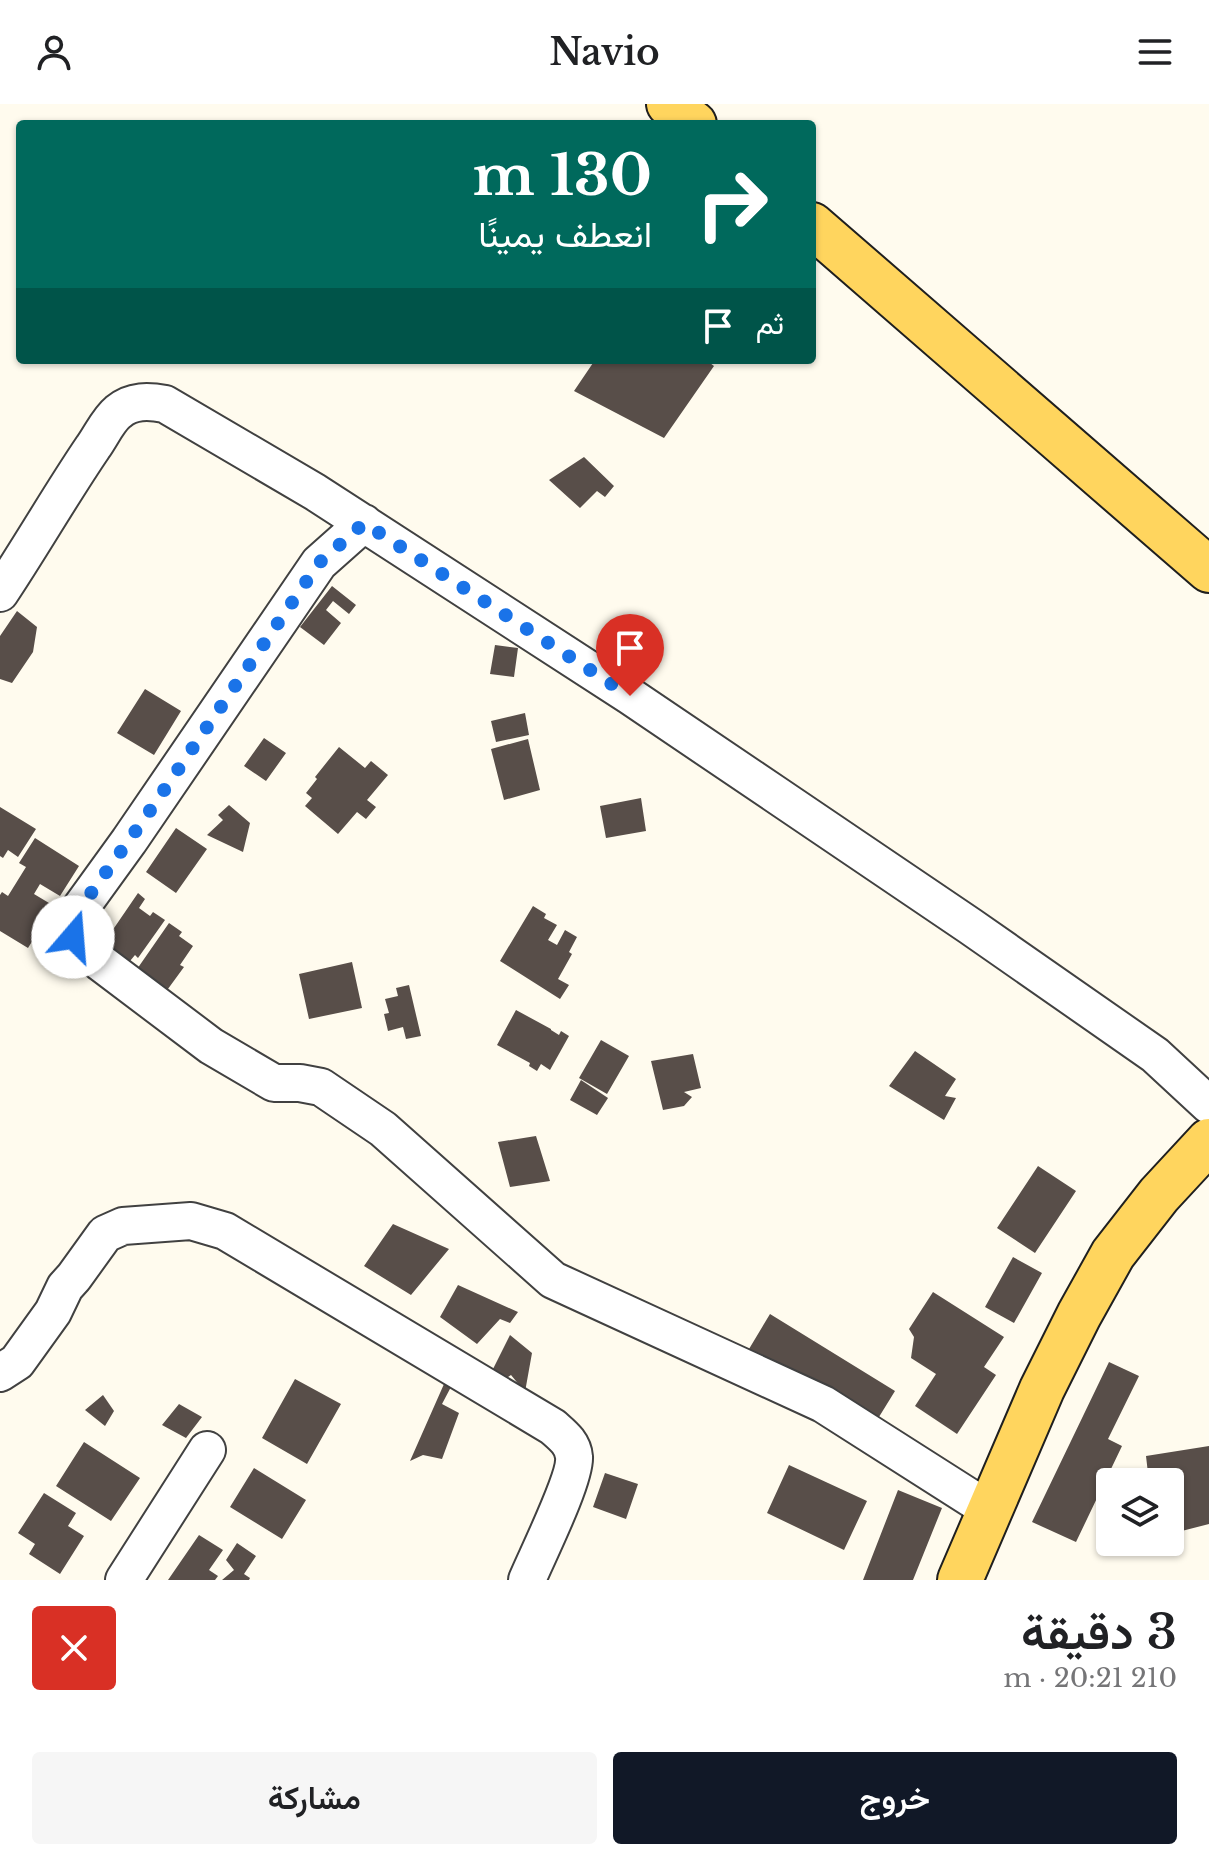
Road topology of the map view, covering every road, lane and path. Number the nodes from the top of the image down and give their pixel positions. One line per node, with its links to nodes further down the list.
1 (669, 104): 2 (main road)
2 (689, 120)
3 (816, 228): 5 (main road)
4 (364, 523): 6 (street); 7 (street); 11 (street)
5 (1209, 570)
6 (0, 593)
7 (1209, 1105)
8 (1209, 1141): 11 (main road)
9 (0, 1373): 13 (street)
10 (207, 1450): 12 (street)
11 (991, 1511): 14 (main road)
12 (124, 1580)
13 (527, 1580)
14 (960, 1580)

